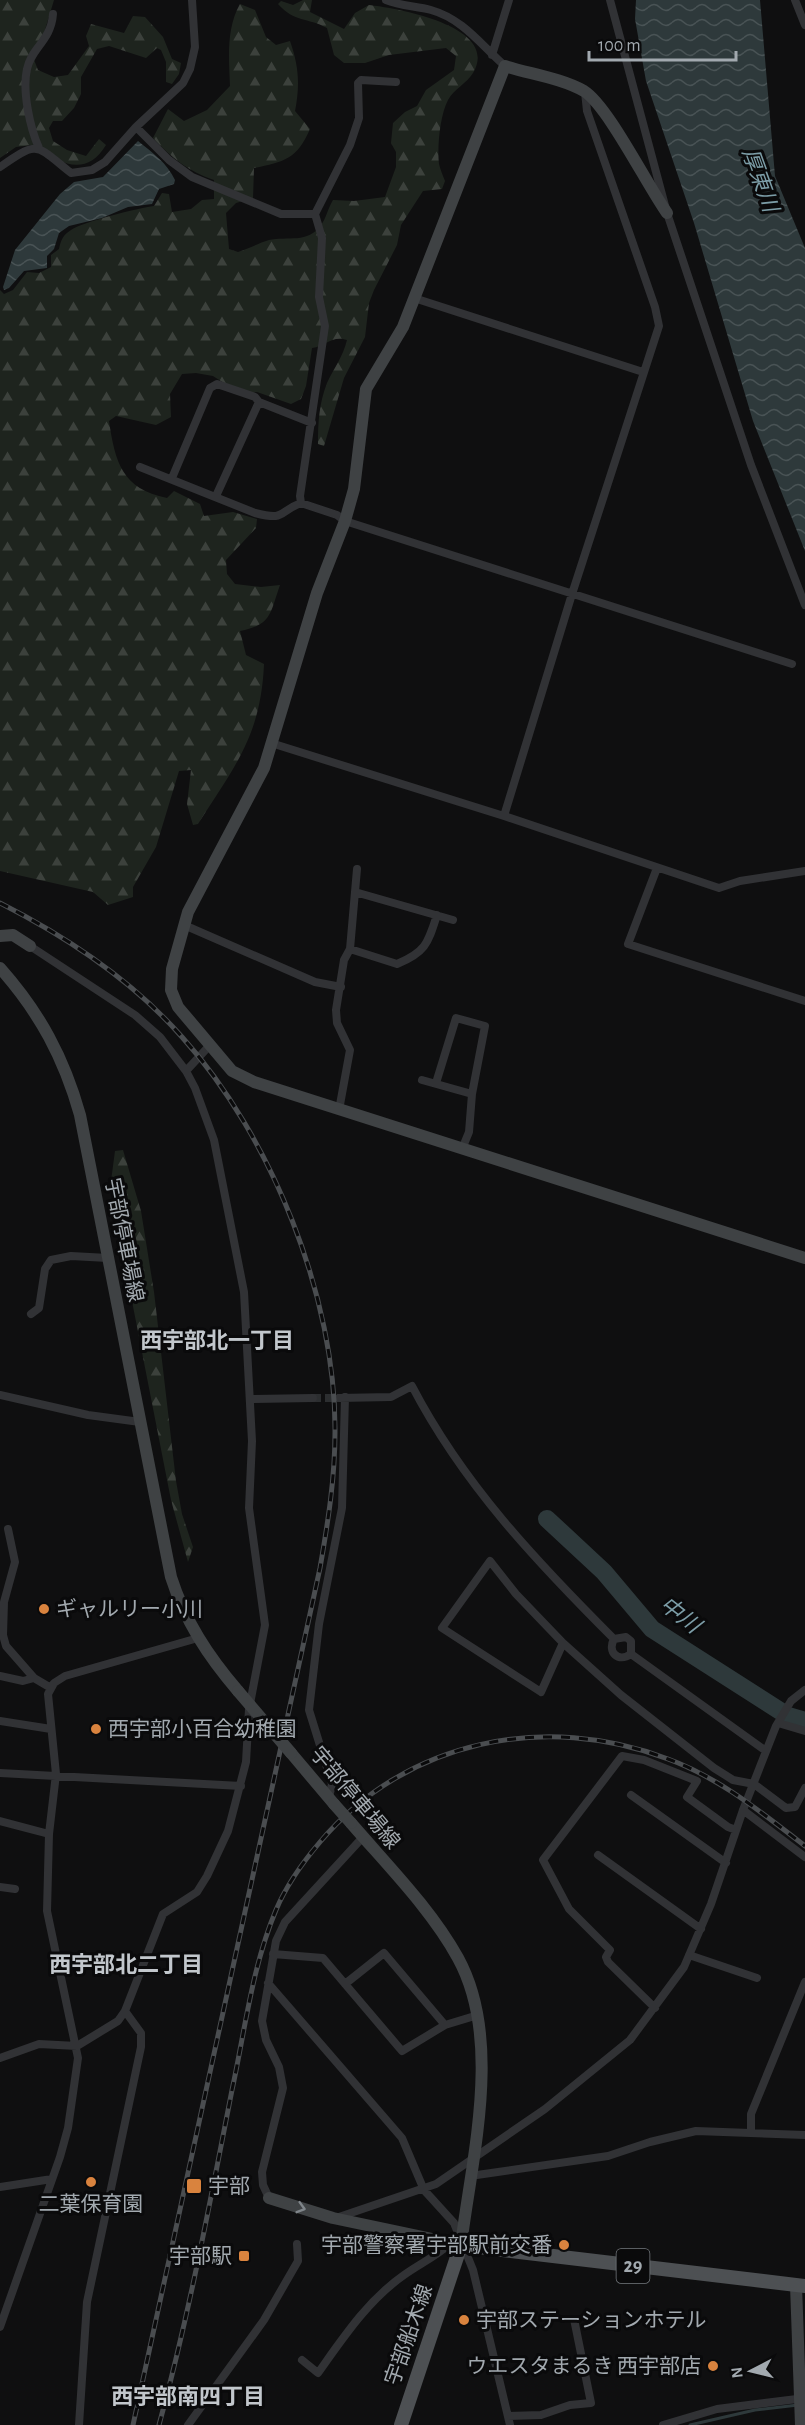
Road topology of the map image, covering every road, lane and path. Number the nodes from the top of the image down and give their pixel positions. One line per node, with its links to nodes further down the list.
1 (192, 0): 12 (street)
2 (386, 0): 8 (street)
3 (509, 0): 8 (street)
4 (610, 0): 15 (street)
5 (795, 0): 7 (street)
6 (54, 14): 13 (street)
7 (805, 25)
8 (492, 55): 9 (street)
9 (505, 66): 11 (street); 17 (street)
10 (396, 82): 16 (street)
11 (585, 92): 15 (street); 18 (street)
12 (136, 127): 13 (street); 16 (street)
13 (39, 148): 14 (street)
14 (0, 167)
15 (667, 213): 27 (street)
16 (315, 214): 20 (street)
17 (414, 298): 18 (street); 25 (street)
18 (643, 372): 26 (street)
19 (259, 402): 20 (street); 22 (street); 23 (street)
20 (312, 423): 24 (street)
21 (140, 467): 22 (street)
22 (172, 478): 23 (street)
23 (216, 496): 24 (street)
24 (301, 503): 25 (street)
25 (345, 521): 26 (street); 29 (street)
26 (572, 594): 28 (street); 30 (street)
27 (805, 605)
28 (792, 664)
29 (271, 743): 30 (street); 37 (street)
30 (504, 816): 31 (street)
31 (657, 868): 33 (street); 43 (street)
32 (357, 869): 34 (street)
33 (805, 871)
34 (355, 892): 35 (street); 40 (street)
35 (437, 915): 36 (street); 40 (street)
36 (453, 920)
37 (184, 925): 42 (street); 44 (street)
38 (0, 936): 39 (street)
39 (30, 946): 45 (street)
40 (350, 950): 42 (street)
41 (0, 968): 51 (street, 宇部停車場線)
42 (340, 987): 49 (street)
43 (805, 1001)
44 (210, 1046): 45 (street); 49 (street)
45 (186, 1071): 56 (street)
46 (422, 1080): 47 (street)
47 (436, 1083): 48 (street); 48 (street)
48 (472, 1094): 50 (street)
49 (339, 1110): 50 (street)
50 (462, 1149): 52 (street)
51 (108, 1258): 53 (street); 57 (street, 宇部停車場線)
52 (805, 1258)
53 (31, 1314)
54 (0, 1395): 57 (street)
55 (313, 1398): 56 (street)
56 (250, 1399): 76 (street)
57 (140, 1422): 60 (street, 宇部停車場線)
58 (8, 1529): 59 (street)
59 (2, 1618): 65 (street)
60 (198, 1638): 66 (street); 79 (street, 宇部停車場線, bridge)
61 (614, 1639): 63 (street); 63 (street); 79 (street)
62 (563, 1644): 62 (street); 75 (street)
63 (631, 1654): 72 (street)
64 (0, 1676): 65 (street)
65 (34, 1678): 66 (street)
66 (51, 1688): 70 (street)
67 (805, 1690): 69 (street)
68 (0, 1721): 70 (street)
69 (778, 1723): 71 (street); 72 (street)
70 (51, 1729): 74 (street)
71 (805, 1731)
72 (766, 1751): 75 (street)
73 (0, 1773): 74 (street)
74 (57, 1774): 76 (street); 83 (street)
75 (754, 1784): 77 (street); 80 (street)
76 (240, 1786): 99 (street)
77 (805, 1788)
78 (631, 1795): 87 (street)
79 (332, 1801): 84 (street, 宇部停車場線, bridge)
80 (743, 1810): 82 (street); 86 (street)
81 (0, 1821): 83 (street)
82 (736, 1830): 87 (street); 98 (street)
83 (48, 1834): 102 (street)
84 (363, 1837): 91 (street); 100 (street, 宇部停車場線)
85 (598, 1855): 90 (street)
86 (805, 1857)
87 (726, 1863): 90 (street)
88 (0, 1887): 89 (street)
89 (15, 1889)
90 (701, 1929): 92 (street)
91 (273, 1954): 95 (street); 96 (street)
92 (689, 1955): 93 (street); 98 (street)
93 (757, 1978)
94 (805, 1982): 97 (street)
95 (268, 1983): 110 (street); 111 (street)
96 (345, 1984): 101 (street); 101 (street)
97 (802, 1998): 104 (street)
98 (655, 2008): 106 (street)
99 (125, 2011): 102 (street); 123 (street)
100 (478, 2014): 101 (street); 106 (street, 宇部停車場線)
101 (445, 2025)
102 (77, 2046): 103 (street); 108 (street)
103 (0, 2058)
104 (751, 2132): 105 (street); 107 (street)
105 (805, 2135)
106 (472, 2160): 107 (street, 宇部停車場線); 110 (street)
107 (470, 2176): 114 (street, 宇部停車場線)
108 (52, 2180): 109 (street); 117 (street)
109 (2, 2188)
110 (424, 2190): 112 (street); 114 (street)
111 (269, 2199): 112 (street, one-way to 112)
112 (333, 2218): 114 (street)
113 (297, 2244): 124 (street)
114 (456, 2244): 115 (main road, 29); 120 (street); 122 (street); 125 (main road, 宇部船木線)
115 (802, 2282): 121 (street)
116 (0, 2300): 117 (street)
117 (10, 2301): 119 (street)
118 (574, 2319): 122 (street)
119 (0, 2327)
120 (302, 2360)
121 (802, 2398): 126 (street); 127 (street)
122 (509, 2420)
123 (79, 2425)
124 (188, 2425)
125 (400, 2425)
126 (663, 2425)
127 (801, 2425)

